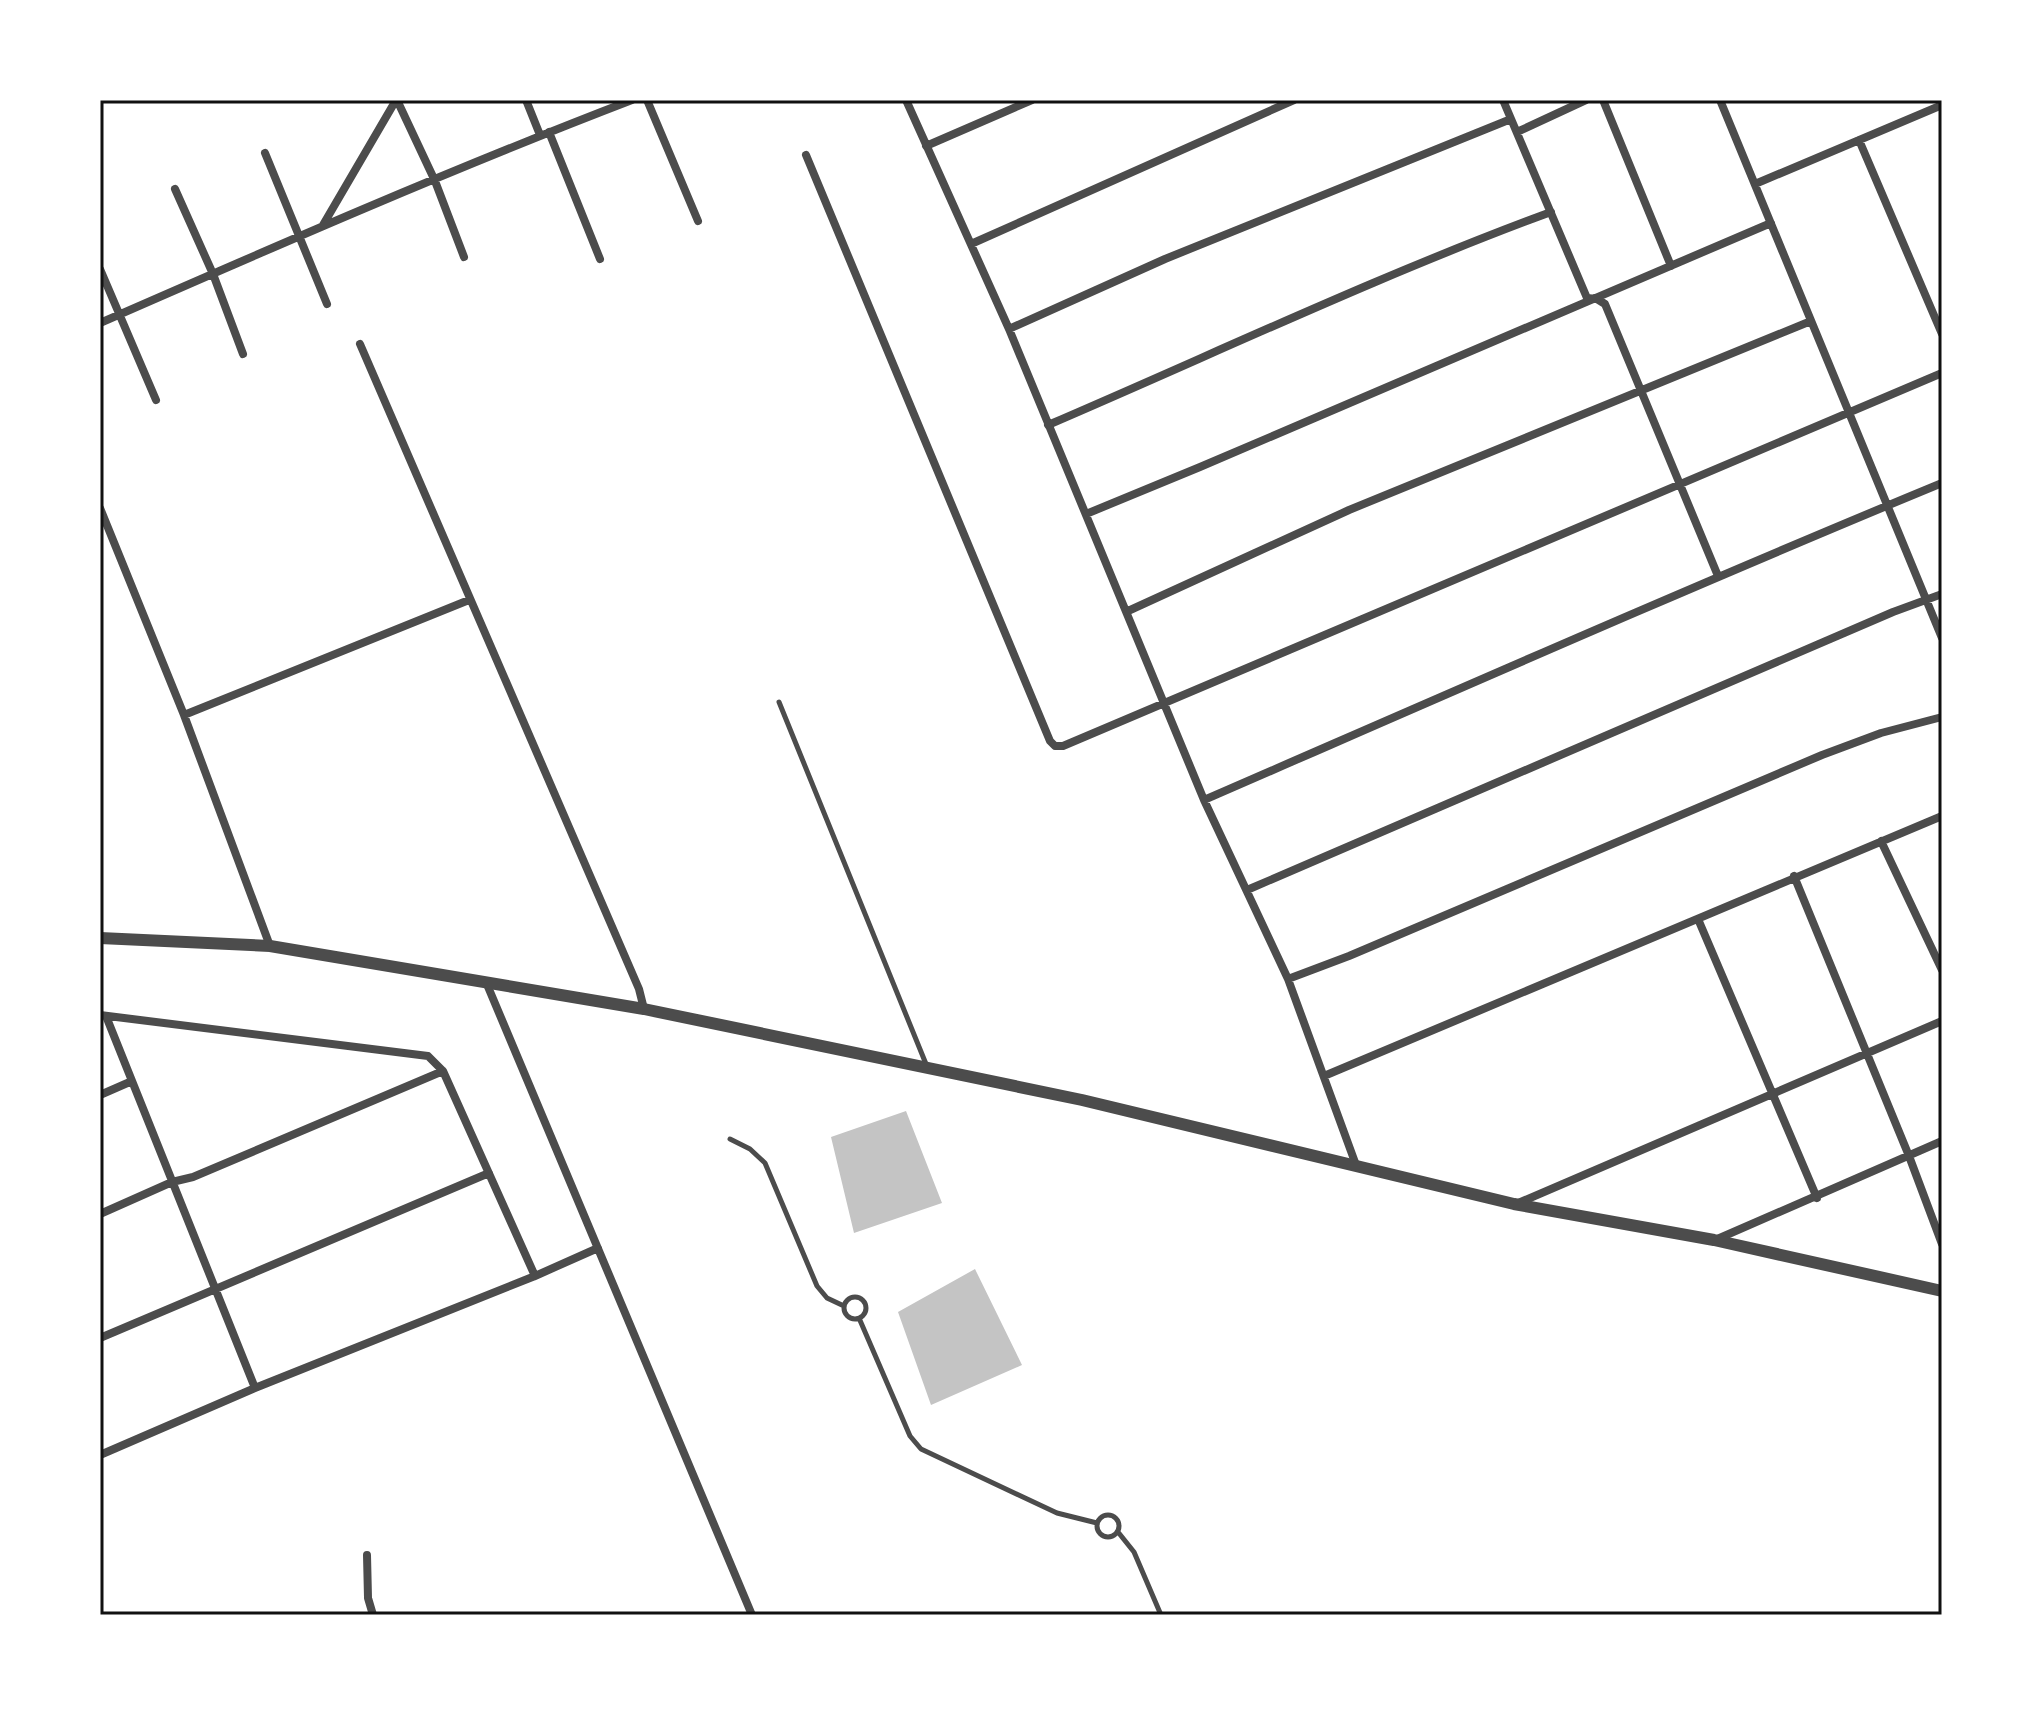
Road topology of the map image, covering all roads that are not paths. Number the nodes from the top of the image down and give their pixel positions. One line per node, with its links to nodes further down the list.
1 (397, 100): 20 (street); 26 (street)
2 (526, 100): 15 (street)
3 (632, 100): 15 (street)
4 (647, 100): 24 (street)
5 (906, 100): 17 (street)
6 (1032, 100): 17 (street)
7 (1294, 100): 28 (street)
8 (1503, 100): 13 (street)
9 (1586, 100): 14 (street)
10 (1603, 100): 31 (street)
11 (1720, 100): 21 (street)
12 (1942, 105): 16 (street)
13 (1511, 119): 14 (street); 39 (street)
14 (1517, 132): 23 (street)
15 (545, 133): 20 (street); 30 (street)
16 (1859, 140): 21 (street); 40 (street)
17 (926, 146): 28 (street)
18 (265, 153): 27 (street)
19 (806, 155): 60 (street)
20 (435, 181): 26 (street); 29 (street)
21 (1755, 184): 25 (street)
22 (175, 189): 33 (street)
23 (1551, 212): 34 (street); 47 (street)
24 (698, 221)
25 (1771, 223): 31 (street); 37 (street)
26 (323, 226): 27 (street)
27 (300, 236): 33 (street); 35 (street)
28 (971, 244): 39 (street)
29 (464, 257)
30 (600, 259)
31 (1671, 266): 34 (street)
32 (100, 269): 36 (street)
33 (213, 274): 36 (street); 42 (street)
34 (1597, 299): 44 (street); 52 (street)
35 (327, 304)
36 (120, 315): 38 (street); 45 (street)
37 (1811, 321): 44 (street); 46 (street)
38 (100, 323)
39 (1009, 329): 47 (street)
40 (1942, 334)
41 (360, 344): 55 (street)
42 (243, 354)
43 (1942, 373): 46 (street)
44 (1640, 390): 49 (street); 57 (street)
45 (156, 400)
46 (1848, 412): 49 (street); 50 (street)
47 (1048, 425): 52 (street)
48 (1942, 483): 50 (street)
49 (1680, 485): 53 (street); 60 (street)
50 (1887, 506): 53 (street); 56 (street)
51 (100, 508): 61 (street)
52 (1086, 514): 57 (street)
53 (1718, 576): 63 (street)
54 (1942, 594): 56 (street)
55 (469, 600): 61 (street); 74 (street)
56 (1927, 600): 58 (street); 67 (street)
57 (1128, 611): 60 (street)
58 (1942, 638)
59 (779, 702): 78 (lane)
60 (1165, 705): 63 (street)
61 (184, 715): 70 (street)
62 (1942, 717): 72 (street)
63 (1204, 800): 67 (street)
64 (1942, 816): 65 (street)
65 (1881, 841): 66 (street); 71 (street)
66 (1794, 876): 68 (street); 77 (street)
67 (1247, 890): 72 (street)
68 (1698, 919): 80 (street); 82 (street)
69 (100, 938): 70 (street)
70 (270, 946): 73 (street)
71 (1942, 970)
72 (1288, 979): 80 (street)
73 (486, 982): 74 (street); 95 (street)
74 (644, 1009): 78 (street)
75 (103, 1016): 79 (street); 81 (street)
76 (1942, 1021): 77 (street)
77 (1866, 1054): 82 (street); 86 (street)
78 (928, 1068): 87 (street)
79 (443, 1071): 88 (street); 89 (street)
80 (1324, 1076): 87 (street)
81 (132, 1081): 83 (street); 89 (street)
82 (1773, 1094): 90 (street); 91 (street)
83 (100, 1095)
84 (730, 1139): 99 (lane)
85 (1942, 1141): 86 (street)
86 (1909, 1156): 90 (street); 94 (street)
87 (1356, 1165): 91 (street)
88 (489, 1173): 96 (street); 97 (street)
89 (172, 1182): 92 (street); 97 (street)
90 (1817, 1198): 93 (street)
91 (1514, 1204): 93 (street)
92 (100, 1214)
93 (1714, 1240): 98 (street)
94 (1942, 1244)
95 (598, 1248): 96 (street); 108 (street)
96 (535, 1276): 102 (street)
97 (215, 1290): 101 (street); 102 (street)
98 (1942, 1291)
99 (844, 1306): 100 (lane); 100 (lane)
100 (859, 1318): 104 (lane)
101 (100, 1338)
102 (255, 1388): 103 (street)
103 (100, 1455)
104 (1097, 1523): 105 (lane); 105 (lane)
105 (1118, 1532): 109 (lane)
106 (367, 1555): 107 (street)
107 (373, 1615)
108 (752, 1615)
109 (1161, 1615)

